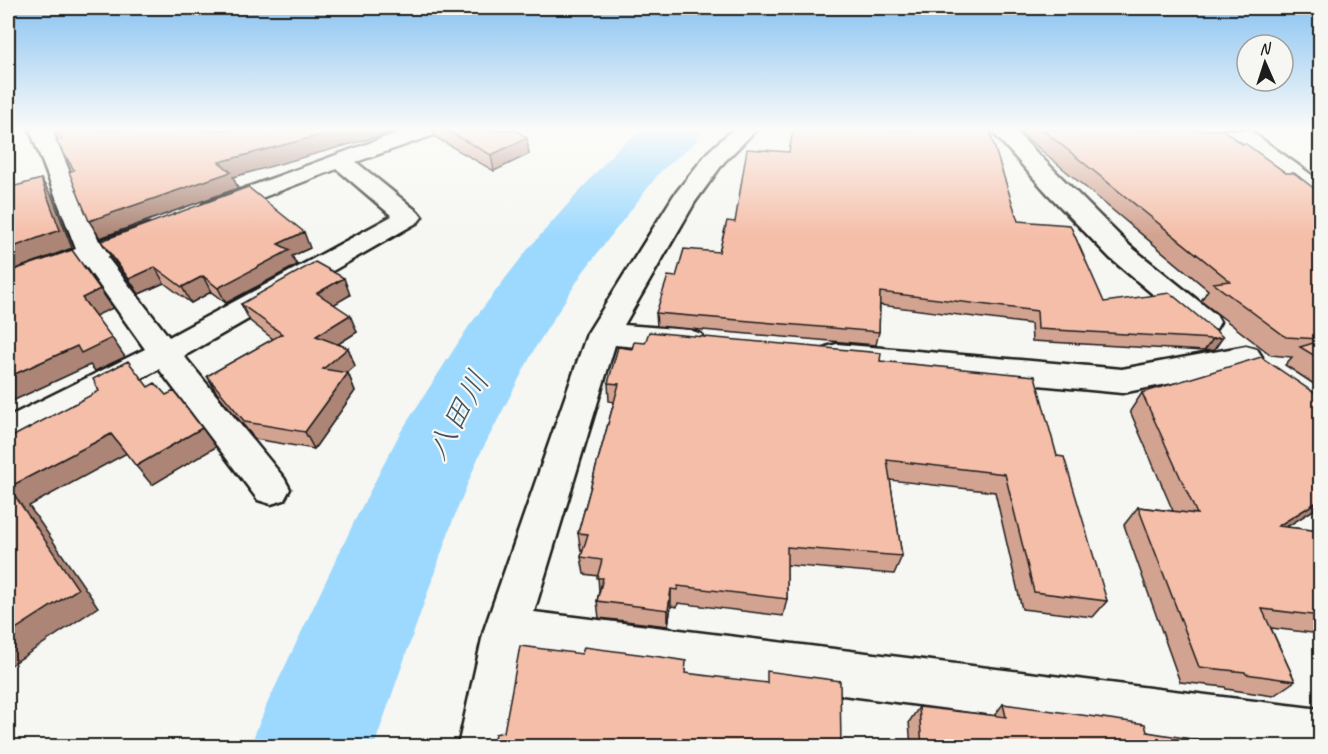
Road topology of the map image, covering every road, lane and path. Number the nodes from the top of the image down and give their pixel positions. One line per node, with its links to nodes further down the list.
1 (55, 165): 8 (street)
2 (330, 165): 8 (street)
3 (346, 165): 13 (street)
4 (710, 165): 10 (street)
5 (1035, 165): 12 (street)
6 (1283, 165): 7 (street)
7 (1320, 192)
8 (91, 254): 9 (street); 13 (street)
9 (8, 284)
10 (603, 333): 11 (street); 16 (street)
11 (721, 344)
12 (803, 352)
13 (164, 353): 14 (street); 15 (street)
14 (8, 432)
15 (271, 489)
16 (506, 630): 17 (street); 18 (street)
17 (1320, 734)
18 (483, 747)

